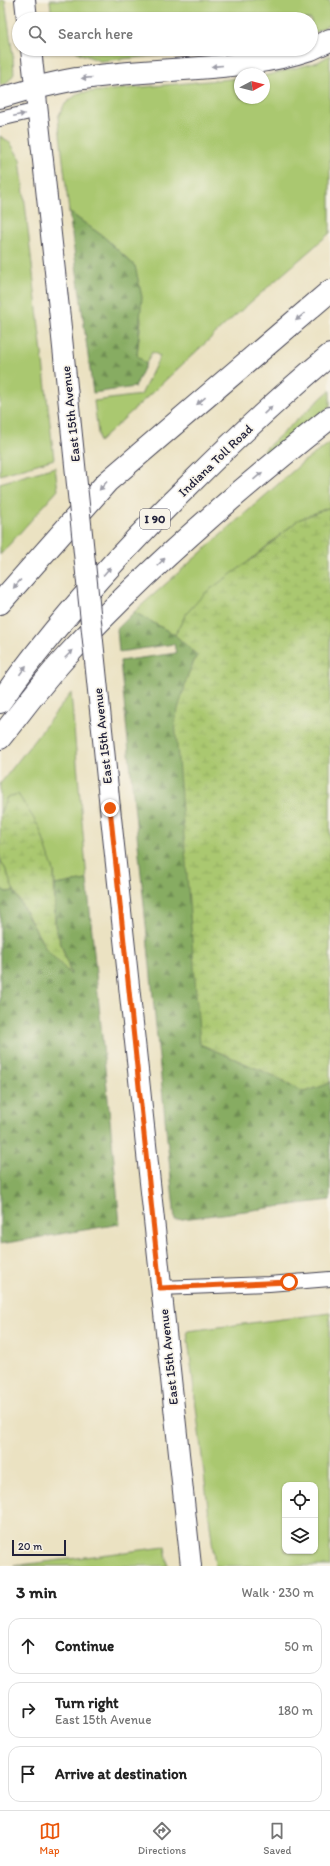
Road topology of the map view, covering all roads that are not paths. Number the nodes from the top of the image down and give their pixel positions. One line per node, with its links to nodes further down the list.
1 (25, 0): 2 (street)
2 (26, 12)
3 (330, 40): 4 (highway)
4 (318, 45)
5 (32, 56): 7 (street, East 15th Avenue)
6 (285, 56): 7 (highway, one-way to 7)
7 (35, 88): 8 (street); 9 (street, East 15th Avenue)
8 (0, 98)
9 (38, 110): 10 (street, one-way to 9); 18 (street, East 15th Avenue, bridge)
10 (0, 119)
11 (330, 291): 14 (highway, one-way to 14)
12 (330, 355): 15 (highway, Indiana Toll Road / I 90, one-way to 12)
13 (330, 418): 16 (highway, one-way to 13)
14 (0, 603)
15 (0, 702)
16 (0, 738)
17 (330, 1279): 18 (street)
18 (160, 1288): 19 (street, East 15th Avenue)
19 (191, 1566)

